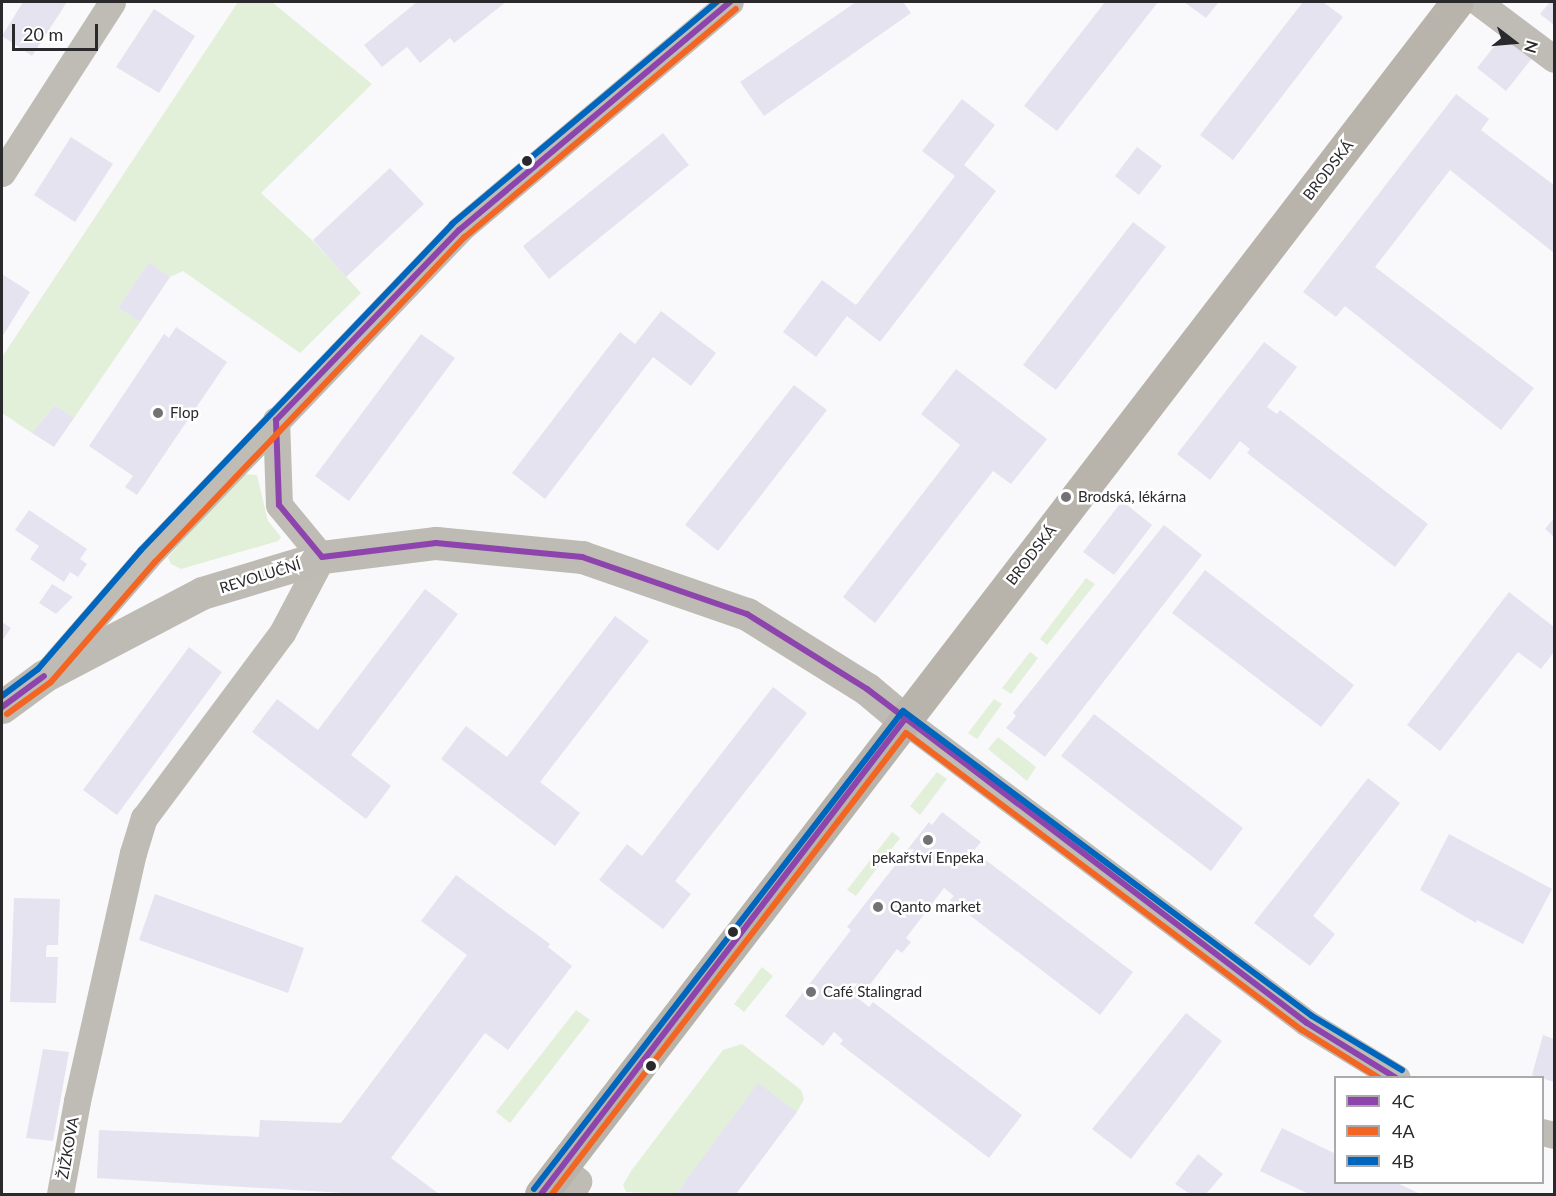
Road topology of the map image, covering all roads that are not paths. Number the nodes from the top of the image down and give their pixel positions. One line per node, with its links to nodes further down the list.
1 (112, 2): 6 (street)
2 (730, 2): 7 (street)
3 (1457, 2): 11 (main road, BRODSKÁ)
4 (1478, 2): 5 (street)
5 (1554, 59)
6 (2, 173)
7 (276, 420): 8 (street); 9 (street)
8 (322, 557): 9 (street, REVOLUČNÍ); 11 (street, REVOLUČNÍ); 14 (street, ŽIŽKOVA)
9 (44, 676): 10 (street, REVOLUČNÍ)
10 (2, 707)
11 (904, 720): 12 (street, REVOLUČNÍ); 13 (main road, BRODSKÁ)
12 (1395, 1076)
13 (567, 1180): 15 (main road)
14 (60, 1194)
15 (541, 1194)

